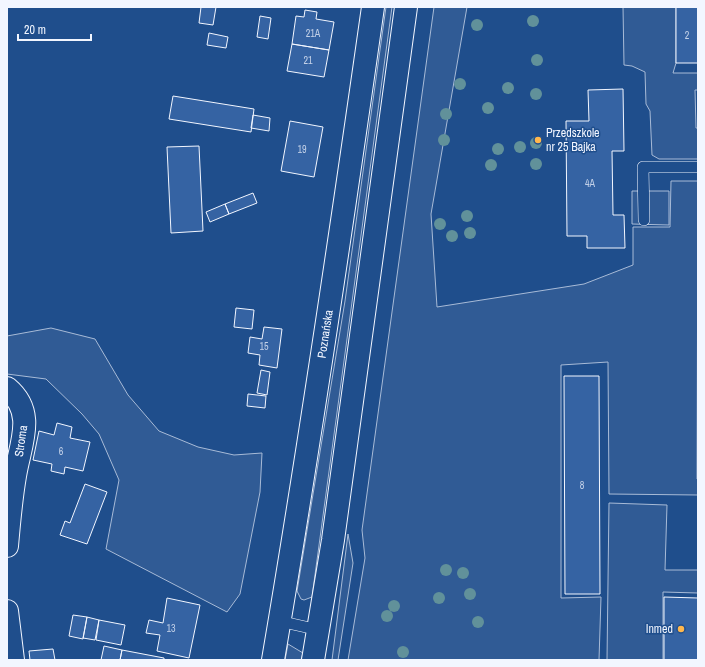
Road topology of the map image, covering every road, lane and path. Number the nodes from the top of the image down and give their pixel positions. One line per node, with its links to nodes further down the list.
1 (372, 7): 8 (main road, Poznańska)
2 (406, 7): 9 (main road)
3 (698, 167): 4 (lane)
4 (644, 220)
5 (7, 388): 6 (main road, Stroma)
6 (7, 546)
7 (7, 611): 10 (main road)
8 (279, 621): 9 (lane); 11 (main road, Poznańska)
9 (319, 630): 12 (main road)
10 (13, 660)
11 (272, 660)
12 (314, 660)

